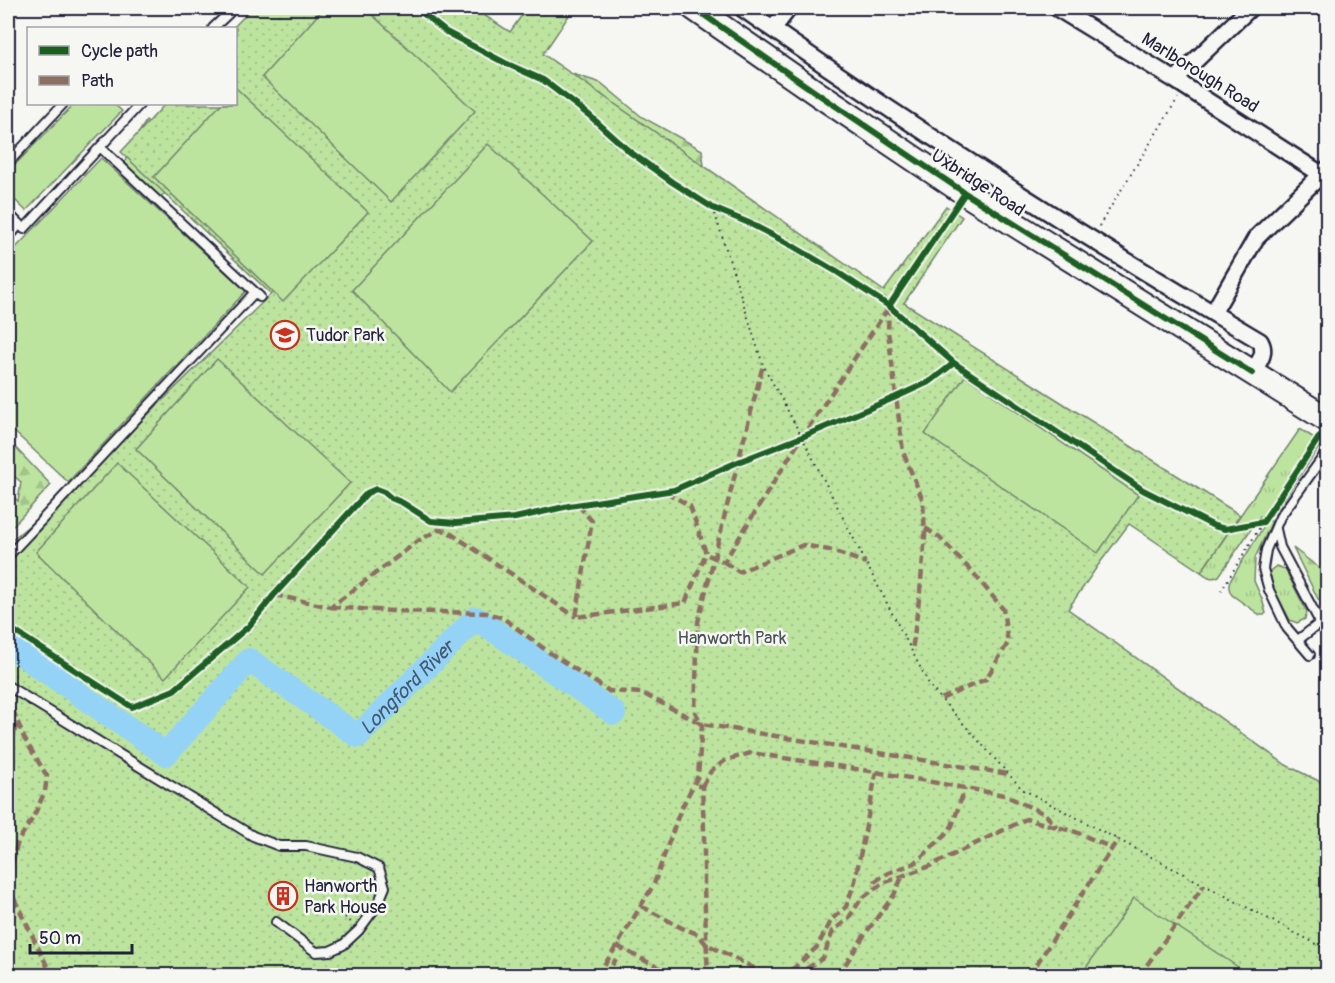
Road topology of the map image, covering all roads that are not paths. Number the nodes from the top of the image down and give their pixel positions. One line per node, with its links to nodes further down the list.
1 (231, 8): 7 (lane)
2 (694, 8): 19 (main road, Uxbridge Road)
3 (742, 8): 8 (street, Uxbridge Road)
4 (789, 8): 8 (street)
5 (1057, 8): 9 (street, Marlborough Road)
6 (1250, 8): 9 (street)
7 (214, 27)
8 (773, 29): 18 (street, Uxbridge Road)
9 (1180, 83): 14 (street, Marlborough Road)
10 (62, 105): 13 (lane)
11 (139, 105): 12 (lane)
12 (100, 147): 16 (lane); 23 (lane)
13 (8, 163)
14 (1324, 171): 18 (street)
15 (8, 213): 16 (lane)
16 (20, 224): 17 (lane)
17 (8, 238)
18 (1213, 313): 19 (street, Uxbridge Road)
19 (1252, 373): 20 (main road, Uxbridge Road)
20 (1328, 420)
21 (1328, 450): 22 (lane)
22 (1275, 528): 24 (lane); 26 (lane)
23 (8, 556)
24 (1320, 623): 25 (lane); 26 (lane)
25 (1325, 632)
26 (1298, 640): 27 (lane)
27 (1310, 655)
28 (8, 686): 29 (lane)
29 (276, 922)

